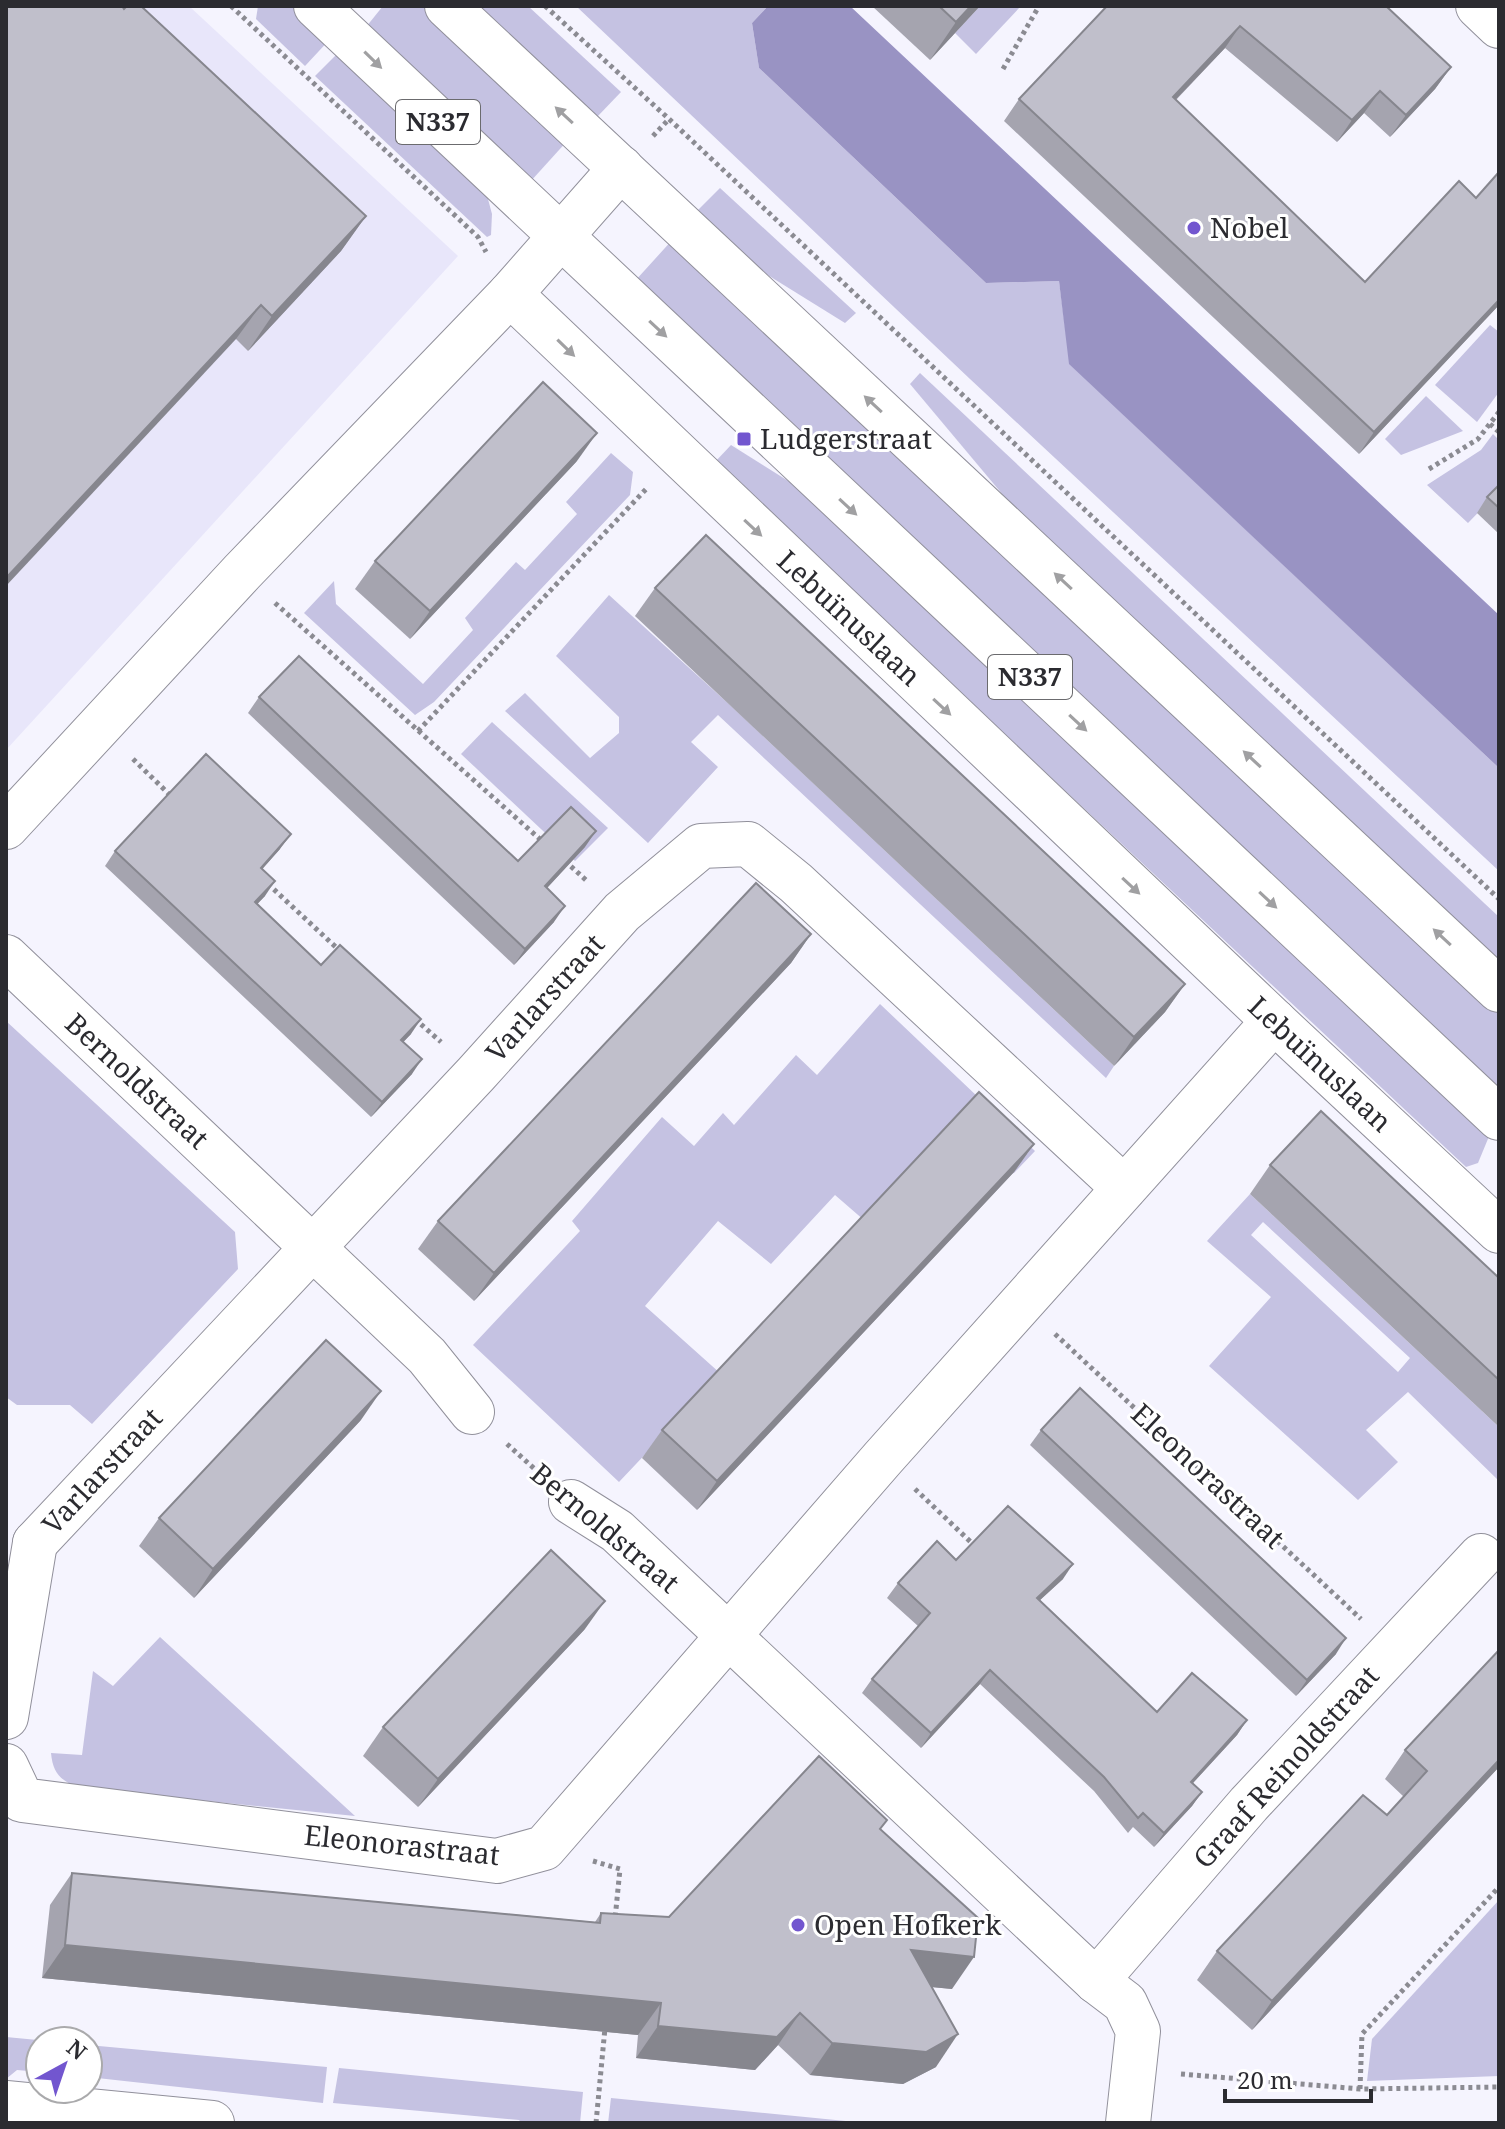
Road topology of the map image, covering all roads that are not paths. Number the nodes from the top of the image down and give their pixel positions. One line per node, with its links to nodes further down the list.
1 (316, 6): 6 (street, N337, one-way to 6)
2 (447, 6): 5 (street, one-way to 2)
3 (1478, 6): 4 (street)
4 (1499, 26)
5 (621, 168): 6 (street); 10 (street, one-way to 5)
6 (560, 238): 7 (street); 12 (street, N337, one-way to 12)
7 (510, 294): 8 (street); 11 (street, Lebuïnuslaan, one-way to 11)
8 (6, 827)
9 (6, 957): 15 (street, Bernoldstraat)
10 (1499, 990)
11 (1274, 1021): 13 (street); 14 (street, Lebuïnuslaan)
12 (1499, 1118)
13 (1124, 1188): 15 (street, Varlarstraat); 20 (street)
14 (1494, 1217)
15 (312, 1247): 16 (street, Bernoldstraat); 18 (street, Varlarstraat)
16 (472, 1412)
17 (571, 1502): 20 (street, Bernoldstraat)
18 (20, 1542): 21 (street)
19 (1481, 1556): 23 (street, Graaf Reinoldstraat)
20 (729, 1637): 22 (street, Eleonorastraat); 23 (street, Bernoldstraat)
21 (6, 1717)
22 (6, 1766)
23 (1096, 1981): 26 (street, Bernoldstraat)
24 (6, 2103): 25 (street)
25 (212, 2123)
26 (1128, 2123)

